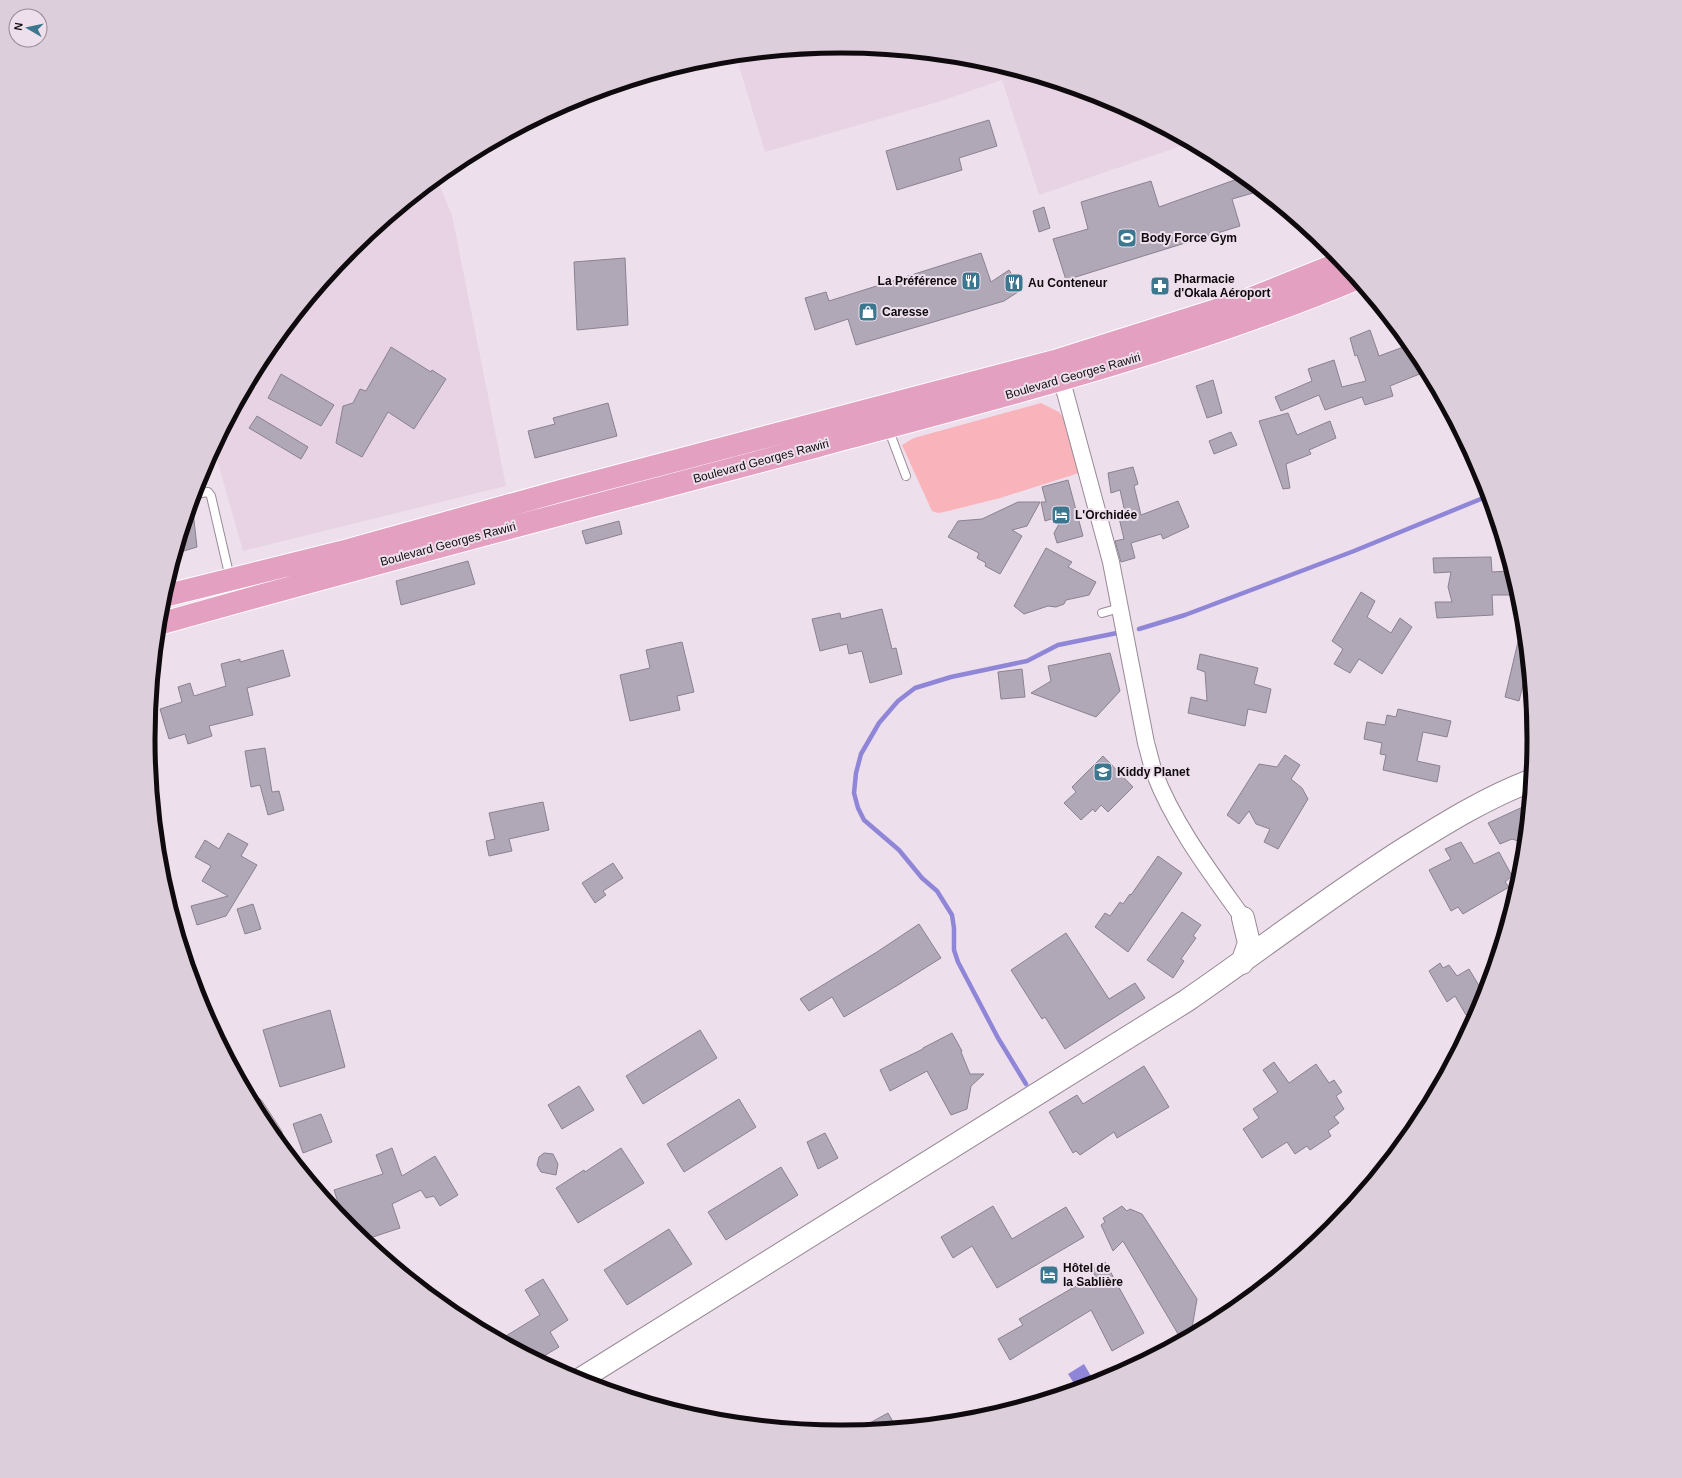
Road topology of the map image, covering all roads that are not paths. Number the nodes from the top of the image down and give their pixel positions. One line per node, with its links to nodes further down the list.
1 (1336, 264): 7 (main road, Boulevard Georges Rawiri)
2 (1351, 281): 3 (main road, Boulevard Georges Rawiri)
3 (1062, 381): 4 (main road, Boulevard Georges Rawiri); 9 (street)
4 (887, 427): 5 (lane); 11 (main road, Boulevard Georges Rawiri)
5 (906, 476)
6 (200, 493): 7 (lane)
7 (231, 580): 8 (main road, Boulevard Georges Rawiri)
8 (170, 594)
9 (1120, 608): 10 (lane); 13 (street)
10 (1102, 613)
11 (165, 622)
12 (1526, 784): 14 (main road)
13 (1243, 918): 14 (main road); 15 (main road)
14 (1281, 934): 15 (main road)
15 (1242, 963): 16 (main road)
16 (586, 1376)

